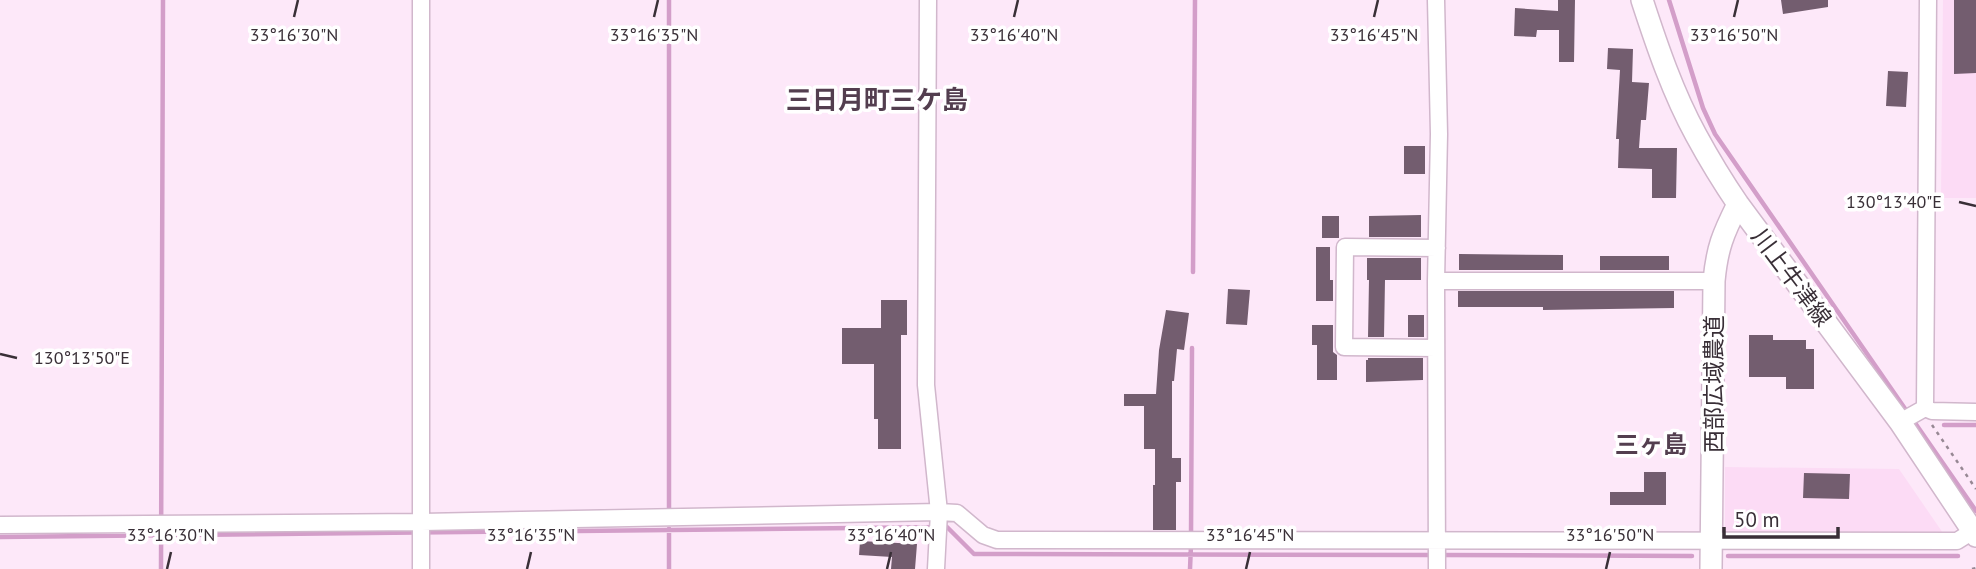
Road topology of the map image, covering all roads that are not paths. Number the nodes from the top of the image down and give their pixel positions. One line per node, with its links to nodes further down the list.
1 (421, 0): 15 (street)
2 (928, 0): 14 (street)
3 (1436, 0): 7 (street)
4 (1642, 0): 6 (main road, 川上牛津線)
5 (1928, 0): 11 (street)
6 (1738, 204): 9 (main road, 西部広域農道); 13 (main road, 川上牛津線)
7 (1437, 248): 8 (street); 10 (street)
8 (1436, 281): 9 (street); 10 (street)
9 (1714, 281): 19 (main road, 西部広域農道)
10 (1436, 348): 18 (street)
11 (1925, 408): 12 (street); 13 (street)
12 (1976, 412)
13 (1900, 422): 17 (main road, 川上牛津線)
14 (939, 512): 15 (street); 18 (street); 22 (street)
15 (422, 522): 16 (street); 21 (street)
16 (0, 525)
17 (1974, 533): 19 (street)
18 (1437, 541): 19 (street); 20 (street)
19 (1712, 541): 23 (main road, 西部広域農道)
20 (1437, 568)
21 (421, 569)
22 (936, 569)
23 (1711, 569)

